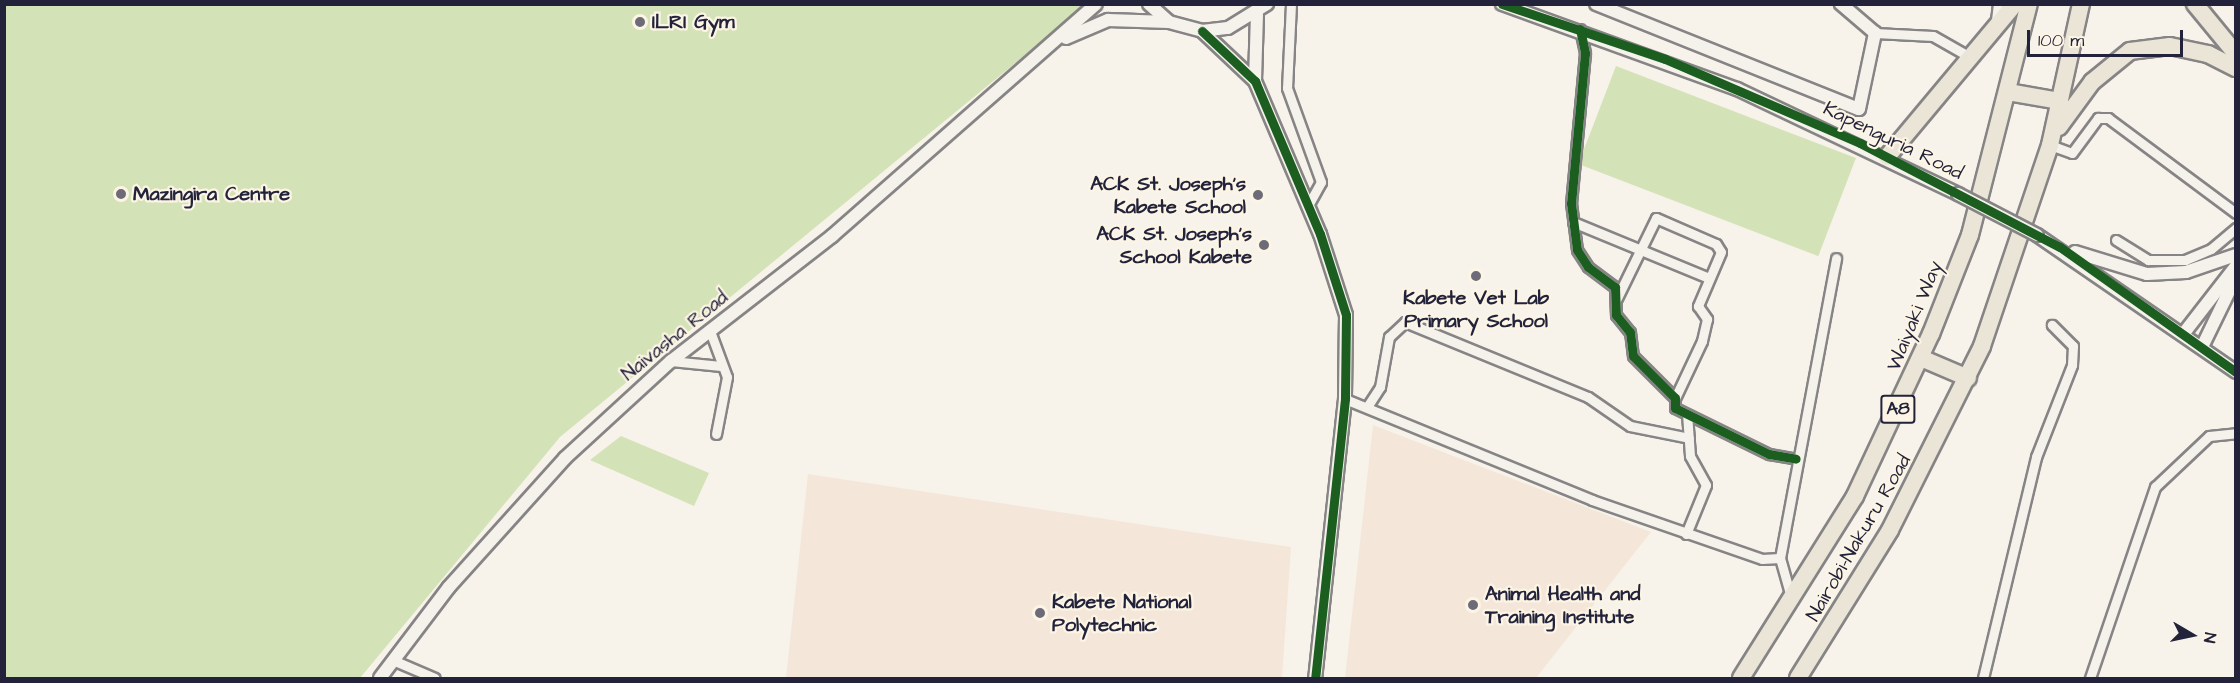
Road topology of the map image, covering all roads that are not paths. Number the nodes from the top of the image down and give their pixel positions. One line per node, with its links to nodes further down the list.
1 (1096, 4): 20 (street, Naivasha Road)
2 (1149, 4): 14 (street)
3 (1267, 4): 13 (street)
4 (1291, 4): 27 (street)
5 (1502, 4): 15 (street, Kapenguria Road)
6 (1596, 4): 17 (street)
7 (1841, 4): 17 (street)
8 (2014, 4): 12 (highway)
9 (2029, 4): 23 (highway, Waiyaki Way / A8)
10 (2081, 4): 24 (highway, Nairobi-Nakuru Road / A8)
11 (2194, 4): 18 (highway)
12 (1997, 12): 19 (highway)
13 (1257, 14): 16 (street); 22 (street)
14 (1169, 22): 16 (street); 20 (street, Naivasha Road)
15 (1580, 29): 26 (street, Kapenguria Road); 29 (street)
16 (1202, 31): 22 (street)
17 (1875, 33): 19 (street)
18 (2235, 54)
19 (1970, 57): 26 (highway)
20 (1032, 61): 41 (street, Naivasha Road)
21 (2235, 68): 25 (highway)
22 (1255, 81): 27 (street)
23 (2008, 92): 24 (highway); 44 (highway, Waiyaki Way / A8)
24 (2060, 101): 25 (highway, Nairobi-Nakuru Road / A8)
25 (2050, 145): 28 (street); 48 (highway, Nairobi-Nakuru Road / A8)
26 (1887, 158): 32 (street, Kapenguria Road, bridge)
27 (1308, 206): 50 (street)
28 (2235, 213)
29 (1573, 222): 33 (street); 39 (street)
30 (2235, 228): 31 (street)
31 (2116, 240)
32 (2060, 246): 34 (street); 42 (street, Kapenguria Road)
33 (1642, 249): 38 (street); 38 (street); 39 (street)
34 (2235, 255)
35 (1836, 258): 56 (street)
36 (2235, 266): 42 (street)
37 (2235, 277): 43 (street)
38 (1709, 278): 49 (street)
39 (1617, 298): 49 (street)
40 (2052, 325): 66 (street)
41 (710, 331): 45 (street, Naivasha Road); 46 (street)
42 (2184, 333): 43 (street, Kapenguria Road)
43 (2202, 347): 47 (street, Kapenguria Road)
44 (1921, 358): 48 (highway); 59 (highway, Waiyaki Way / A8)
45 (671, 361): 46 (street); 60 (street, Naivasha Road)
46 (721, 366): 54 (street)
47 (2235, 372)
48 (1968, 378): 65 (highway, Nairobi-Nakuru Road / A8)
49 (1675, 398): 52 (street)
50 (1345, 399): 51 (street); 63 (street)
51 (1367, 407): 55 (street); 57 (street)
52 (1687, 417): 55 (street); 56 (street)
53 (2235, 433): 67 (street)
54 (717, 434)
55 (1689, 438): 57 (street)
56 (1796, 459): 58 (street)
57 (1686, 534): 58 (street)
58 (1780, 558): 59 (street)
59 (1793, 602): 64 (highway, Waiyaki Way / A8)
60 (395, 661): 61 (street, Naivasha Road); 62 (street)
61 (380, 678)
62 (435, 678)
63 (1315, 678)
64 (1741, 678)
65 (1798, 678)
66 (1983, 678)
67 (2090, 678)

